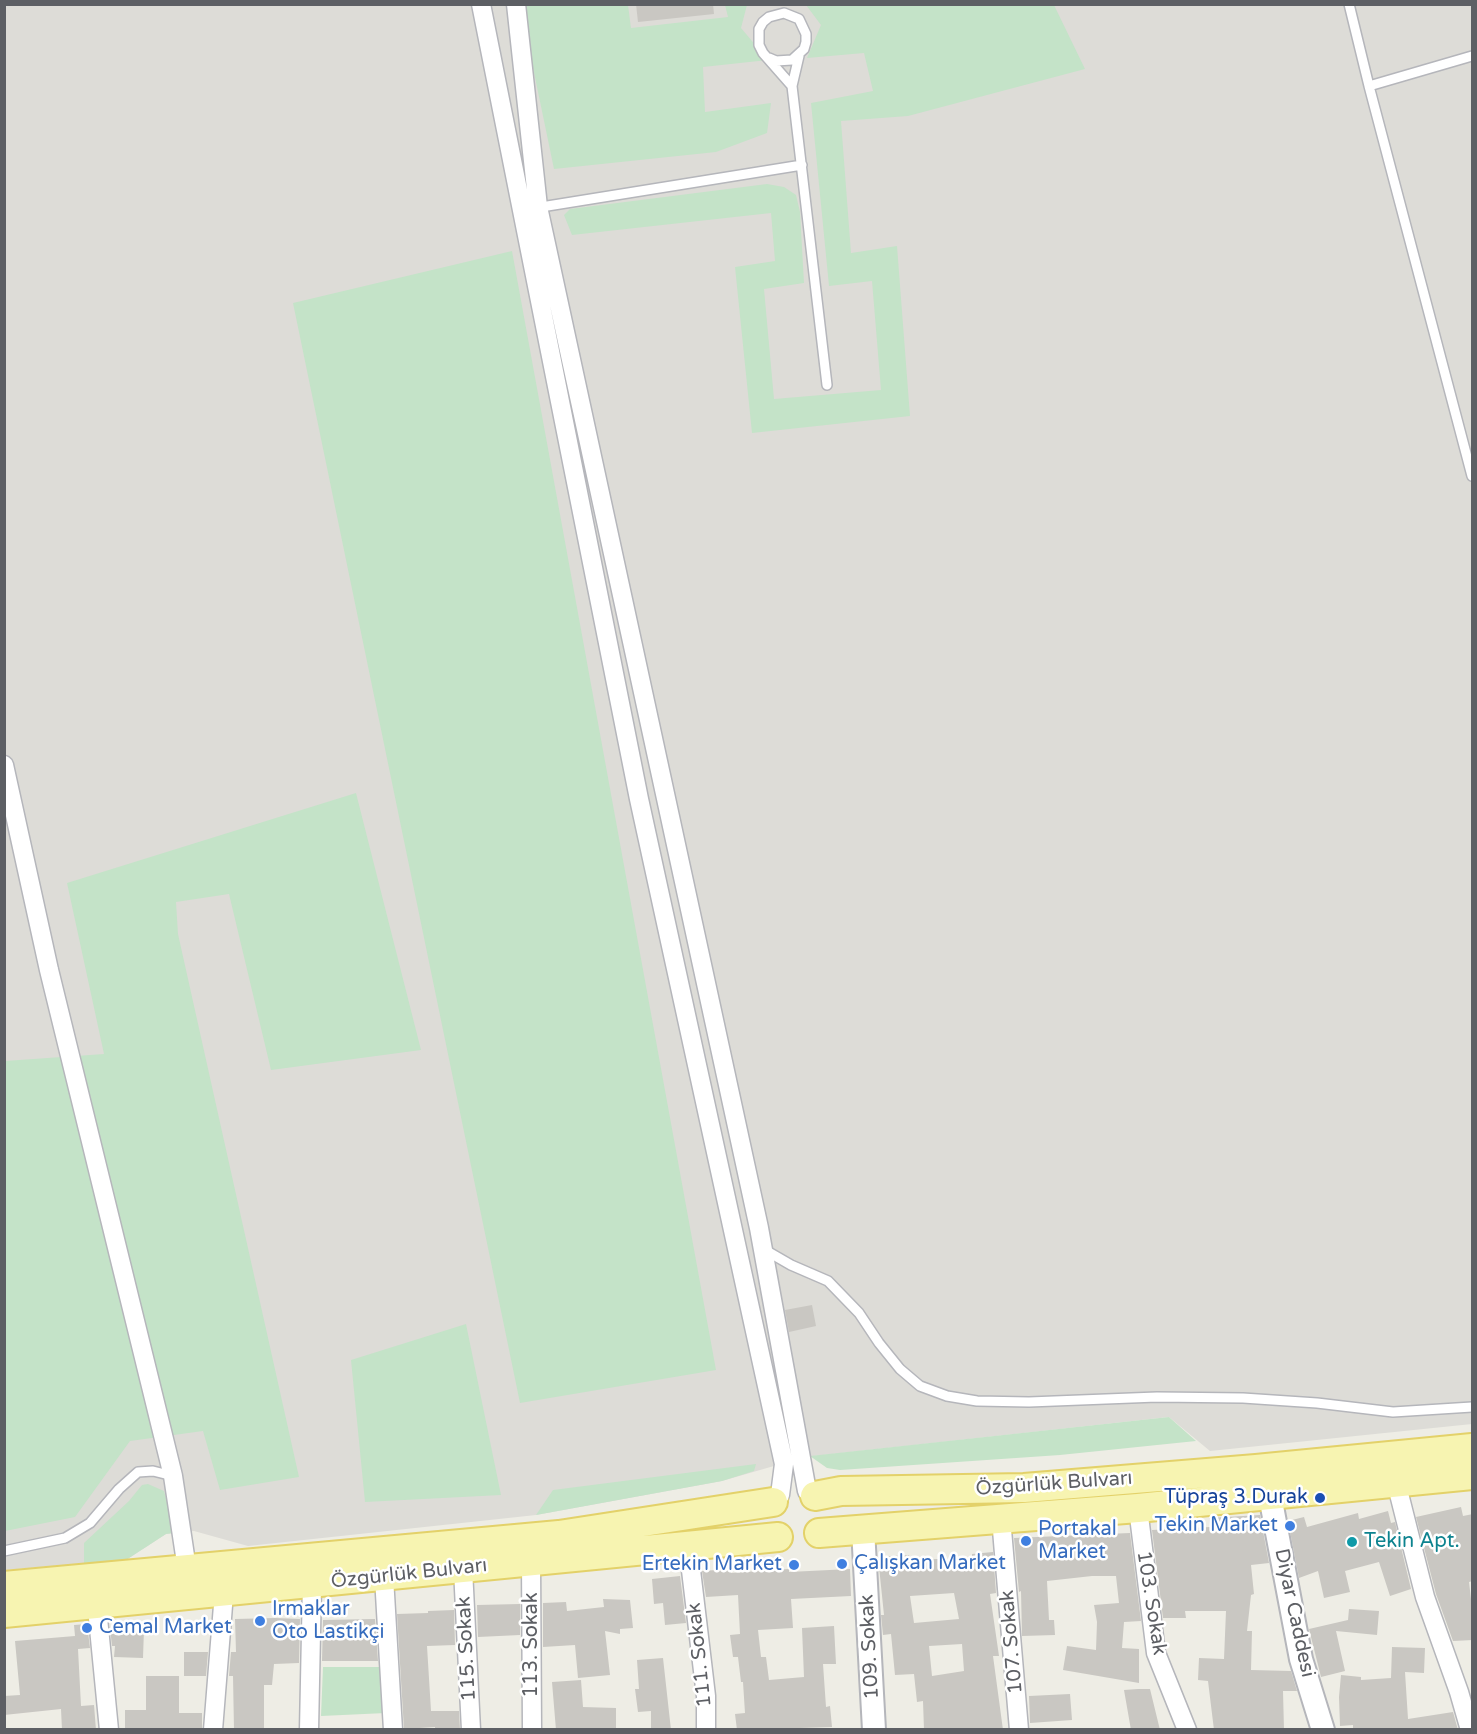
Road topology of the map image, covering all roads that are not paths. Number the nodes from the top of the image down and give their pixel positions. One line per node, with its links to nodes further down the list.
1 (481, 4): 10 (street)
2 (516, 4): 10 (street)
3 (1349, 4): 8 (lane)
4 (799, 56): 6 (lane); 6 (lane); 7 (lane)
5 (1473, 56): 8 (lane)
6 (769, 58): 7 (lane)
7 (792, 86): 9 (lane)
8 (1369, 86): 12 (lane)
9 (802, 165): 10 (lane); 11 (lane)
10 (530, 209): 15 (street); 21 (street)
11 (827, 385)
12 (1473, 476)
13 (4, 765): 14 (street)
14 (10, 822): 19 (street)
15 (762, 1249): 16 (lane); 21 (street)
16 (1473, 1407)
17 (1473, 1448): 21 (main road, Özgürlük Bulvarı)
18 (1473, 1475): 20 (main road, Özgürlük Bulvarı)
19 (173, 1476): 29 (lane); 31 (street)
20 (1396, 1482): 22 (main road, Özgürlük Bulvarı); 50 (street)
21 (794, 1496): 26 (main road); 27 (main road); 31 (main road, Özgürlük Bulvarı)
22 (1270, 1496): 23 (main road, Özgürlük Bulvarı); 49 (street, Diyar Caddesi)
23 (1138, 1508): 24 (main road, Özgürlük Bulvarı); 48 (street, 103. Sokak)
24 (1001, 1518): 25 (main road, Özgürlük Bulvarı); 47 (street, 107. Sokak)
25 (862, 1529): 26 (main road, Özgürlük Bulvarı); 46 (street, 109. Sokak)
26 (819, 1533): 27 (main road)
27 (778, 1538): 28 (main road, Özgürlük Bulvarı)
28 (688, 1545): 30 (main road, Özgürlük Bulvarı); 45 (street, 111. Sokak)
29 (4, 1551)
30 (531, 1561): 32 (main road, Özgürlük Bulvarı); 44 (street, 113. Sokak)
31 (187, 1569): 35 (main road, Özgürlük Bulvarı)
32 (464, 1569): 33 (main road, Özgürlük Bulvarı); 43 (street, 115. Sokak)
33 (384, 1577): 34 (main road, Özgürlük Bulvarı); 42 (street)
34 (312, 1584): 36 (main road, Özgürlük Bulvarı); 41 (street)
35 (4, 1586)
36 (224, 1593): 37 (main road, Özgürlük Bulvarı); 40 (street)
37 (100, 1603): 38 (main road, Özgürlük Bulvarı); 39 (street)
38 (4, 1613)
39 (109, 1730)
40 (213, 1730)
41 (309, 1730)
42 (393, 1730)
43 (471, 1730)
44 (532, 1730)
45 (706, 1730)
46 (874, 1730)
47 (1019, 1730)
48 (1187, 1730)
49 (1323, 1730)
50 (1470, 1730)

